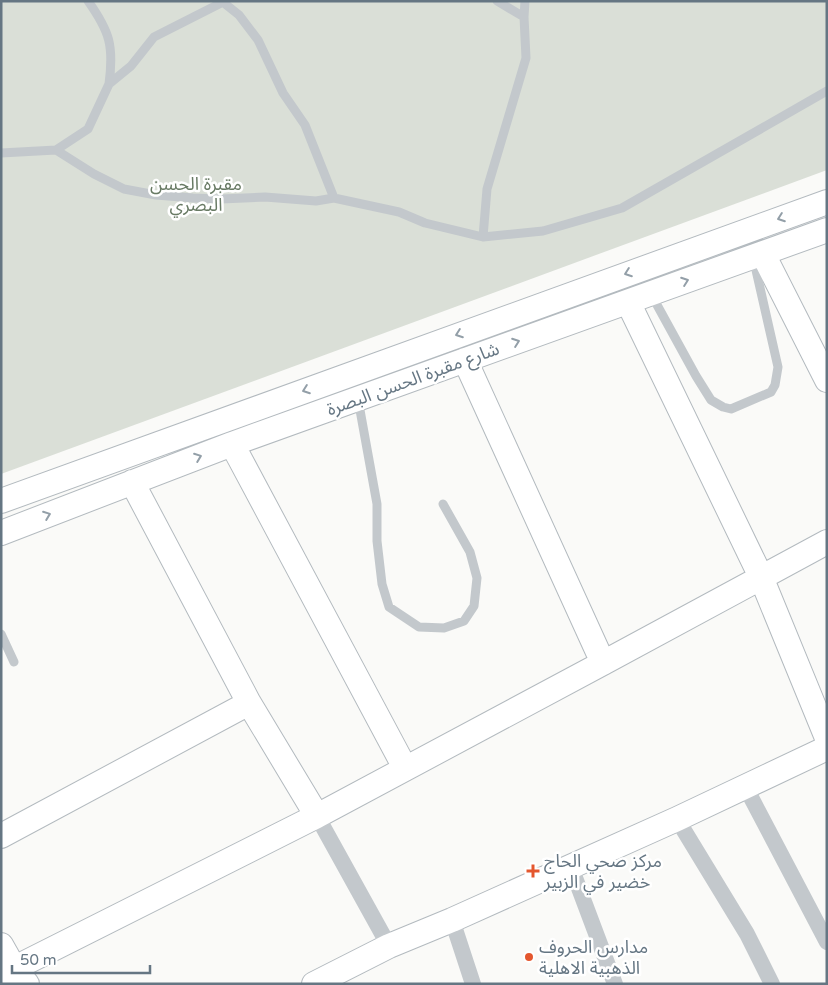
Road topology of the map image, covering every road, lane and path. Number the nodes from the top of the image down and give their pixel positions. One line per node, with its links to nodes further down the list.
1 (88, 1): 6 (lane)
2 (497, 1): 5 (lane)
3 (525, 1): 5 (lane)
4 (224, 2): 6 (lane); 10 (lane)
5 (524, 17): 13 (lane)
6 (109, 84): 8 (lane)
7 (827, 91): 13 (lane)
8 (56, 150): 9 (lane); 10 (lane)
9 (1, 153)
10 (334, 198): 13 (lane)
11 (827, 202): 18 (street, شارع مقبرة الحسن البصرة, one-way to 18)
12 (827, 230): 14 (street, شارع مقبرة الحسن البصرة)
13 (483, 237)
14 (758, 255): 15 (street, شارع مقبرة الحسن البصرة, one-way to 14); 15 (lane); 19 (street)
15 (651, 293): 16 (street, شارع مقبرة الحسن البصرة)
16 (628, 302): 17 (street, شارع مقبرة الحسن البصرة, one-way to 16); 27 (street)
17 (465, 360): 20 (street, شارع مقبرة الحسن البصرة); 30 (street)
18 (355, 372): 20 (street); 23 (street, شارع مقبرة الحسن البصرة, one-way to 23)
19 (827, 380)
20 (362, 397): 21 (street, شارع مقبرة الحسن البصرة); 24 (lane)
21 (232, 444): 22 (street, شارع مقبرة الحسن البصرة, one-way to 21); 34 (street)
22 (132, 482): 25 (street, شارع مقبرة الحسن البصرة, one-way to 22); 31 (street)
23 (1, 501)
24 (443, 504)
25 (1, 533)
26 (827, 542): 27 (street)
27 (761, 577): 30 (street); 32 (street)
28 (1, 634): 29 (lane)
29 (14, 662)
30 (603, 664): 34 (street)
31 (249, 703): 36 (street); 38 (street)
32 (827, 738)
33 (827, 748): 35 (street)
34 (405, 768): 36 (street)
35 (745, 786): 37 (street); 41 (street)
36 (317, 816): 43 (street); 44 (street)
37 (677, 819): 39 (street); 48 (street)
38 (1, 836)
39 (571, 867): 40 (street); 47 (street)
40 (452, 920): 43 (street); 46 (street)
41 (827, 942)
42 (1, 945): 44 (street)
43 (390, 946): 45 (street)
44 (14, 976)
45 (314, 984)
46 (473, 984)
47 (615, 984)
48 (772, 984)

